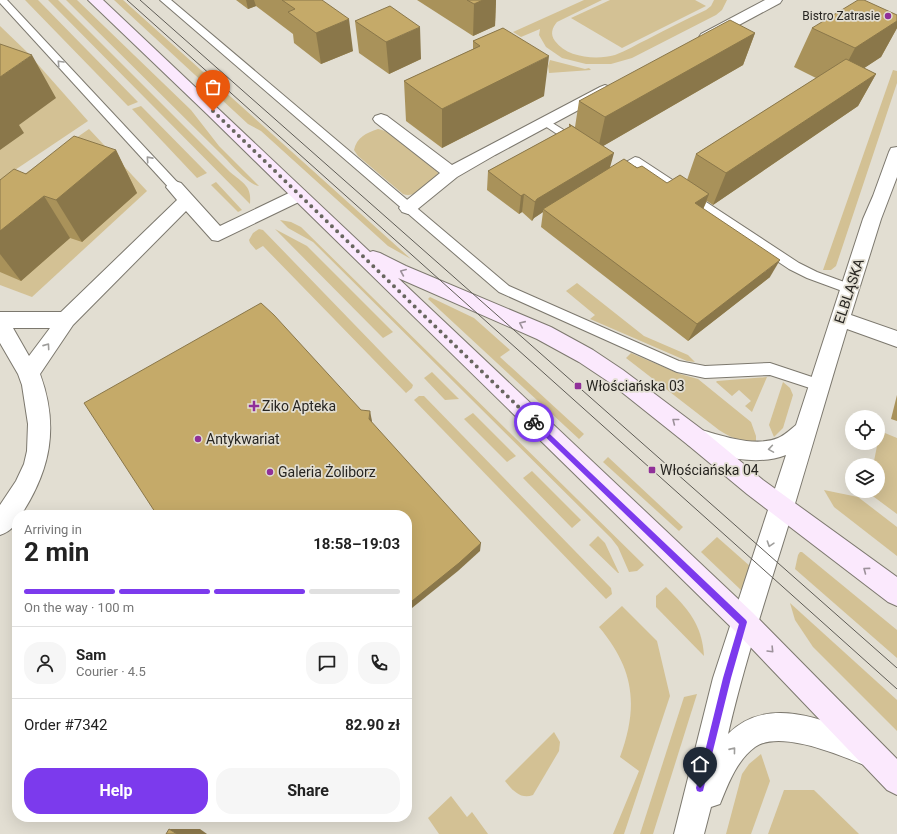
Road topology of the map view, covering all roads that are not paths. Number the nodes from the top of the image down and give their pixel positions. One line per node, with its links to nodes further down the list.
1 (2, 0): 13 (lane, one-way to 1)
2 (95, 0): 14 (main road)
3 (164, 0): 15 (lane)
4 (775, 0): 5 (street)
5 (693, 43)
6 (618, 84): 8 (street)
7 (381, 120): 11 (street)
8 (546, 122): 9 (lane); 11 (street)
9 (583, 147)
10 (897, 152): 17 (street, ELBLĄSKA)
11 (451, 174): 15 (street)
12 (603, 181): 17 (lane)
13 (181, 194): 14 (street); 20 (street)
14 (299, 195): 16 (main road)
15 (408, 208): 23 (lane)
16 (354, 248): 25 (main road, one-way to 16); 29 (main road)
17 (850, 289): 18 (street, ELBLĄSKA)
18 (840, 319): 21 (street); 23 (street, ELBLĄSKA)
19 (0, 320): 20 (street); 22 (street)
20 (66, 320): 22 (street, one-way to 20)
21 (897, 339)
22 (28, 373): 27 (street)
23 (819, 385): 24 (street, ELBLĄSKA)
24 (805, 431): 25 (street, one-way to 25); 26 (street, ELBLĄSKA)
25 (696, 438): 26 (main road)
26 (782, 507): 28 (main road, one-way to 26); 29 (street, ELBLĄSKA, one-way to 29)
27 (0, 524)
28 (897, 593)
29 (744, 622): 30 (main road, one-way to 30); 32 (street, ELBLĄSKA)
30 (872, 754): 31 (main road); 32 (street, one-way to 30)
31 (897, 780)
32 (689, 834)

